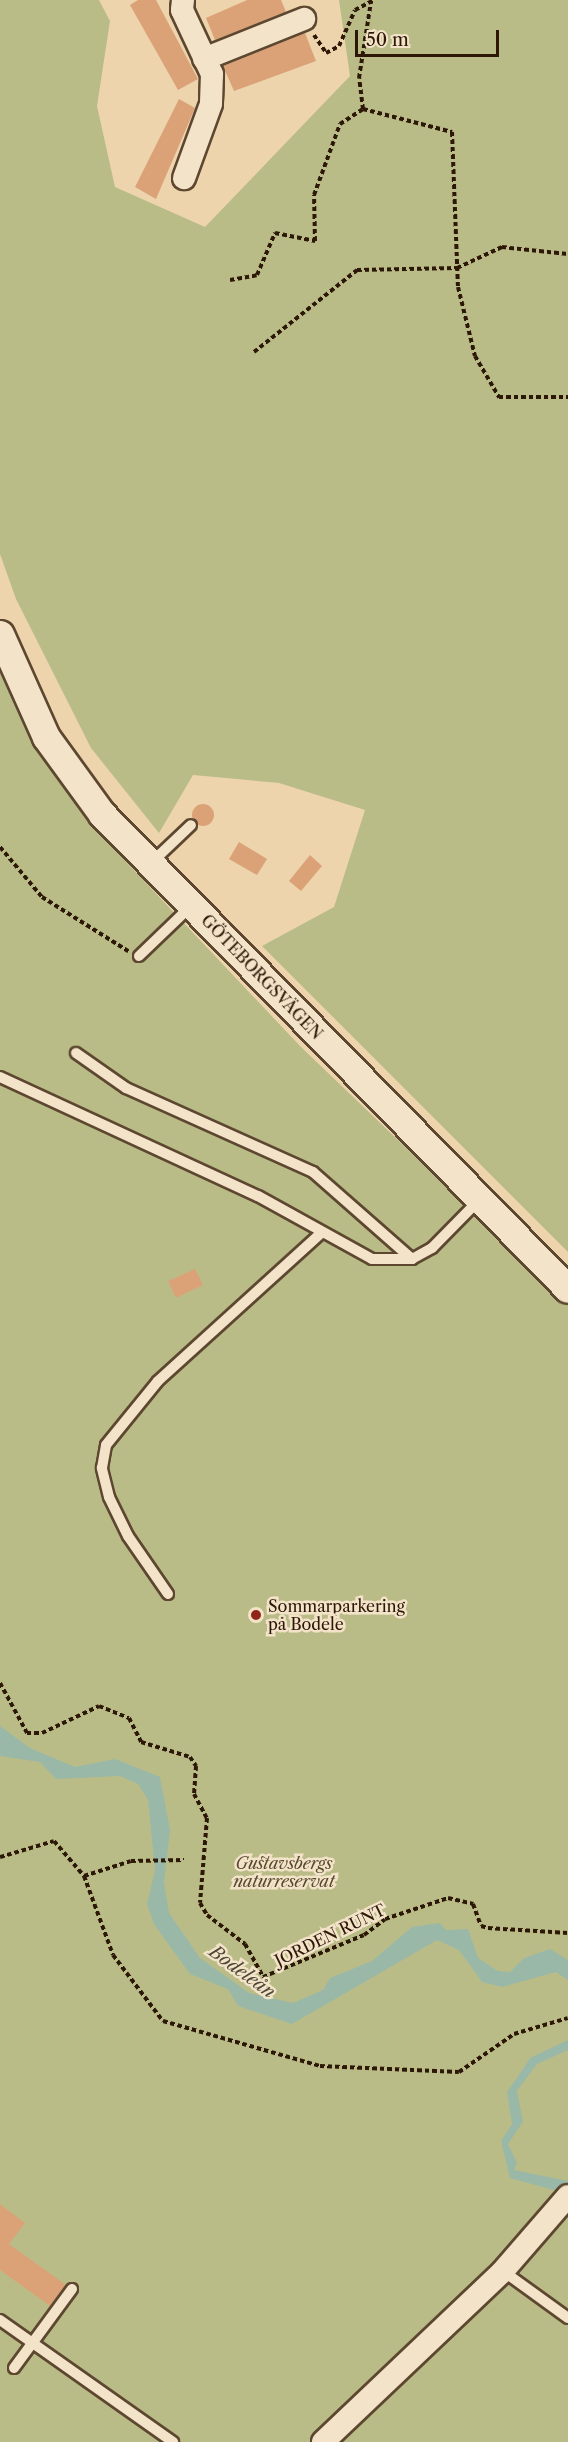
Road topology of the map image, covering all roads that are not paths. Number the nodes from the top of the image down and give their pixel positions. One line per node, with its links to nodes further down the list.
1 (183, 0): 3 (street)
2 (304, 19): 3 (street)
3 (204, 59): 4 (street)
4 (184, 178)
5 (0, 634): 7 (street, GÖTEBORGSVÄGEN)
6 (191, 825): 7 (lane)
7 (151, 864): 8 (street, GÖTEBORGSVÄGEN)
8 (192, 905): 9 (lane); 12 (street, GÖTEBORGSVÄGEN)
9 (139, 956)
10 (76, 1053): 14 (lane)
11 (0, 1077): 13 (lane)
12 (480, 1199): 14 (lane); 15 (street, GÖTEBORGSVÄGEN)
13 (320, 1234): 14 (lane); 16 (lane)
14 (412, 1259)
15 (568, 1289)
16 (168, 1594)
17 (562, 2202): 18 (street)
18 (503, 2271): 20 (lane); 25 (street)
19 (72, 2289): 22 (lane)
20 (568, 2318)
21 (0, 2320): 22 (lane)
22 (33, 2344): 23 (lane); 24 (lane)
23 (14, 2368)
24 (173, 2442)
25 (323, 2442)

